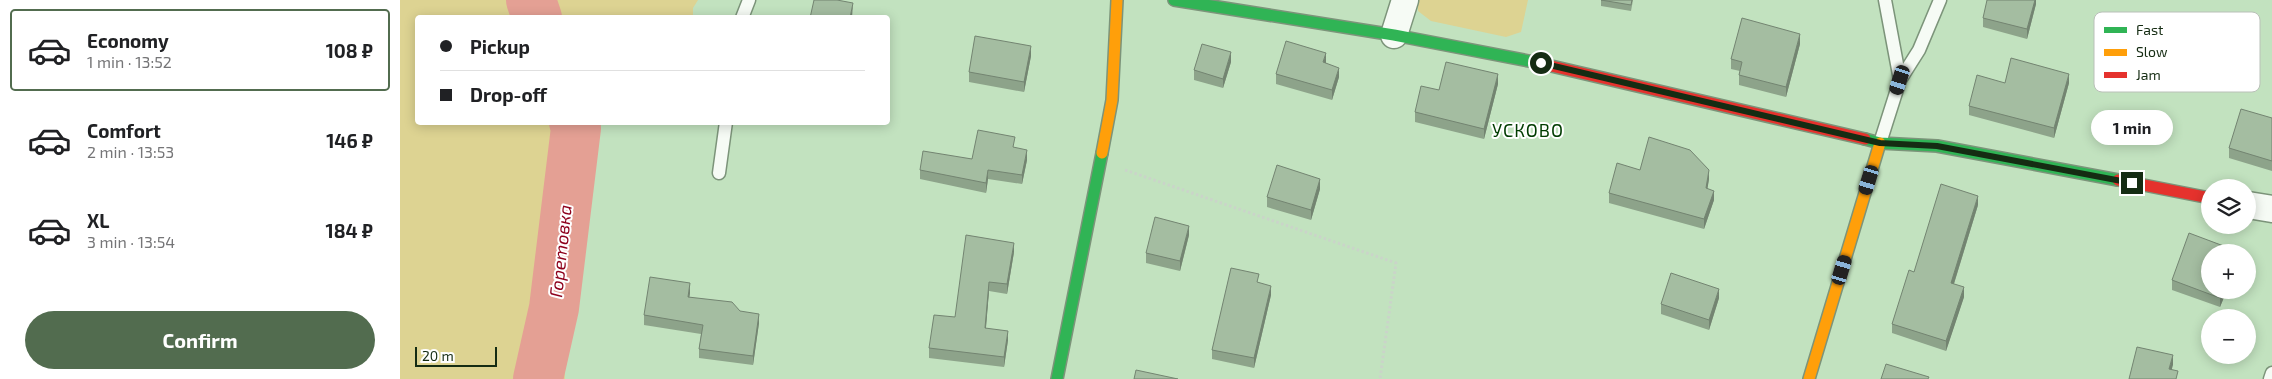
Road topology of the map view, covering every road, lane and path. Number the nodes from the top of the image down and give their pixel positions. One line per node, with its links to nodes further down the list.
1 (749, 0): 7 (lane)
2 (1116, 0): 12 (street)
3 (1174, 0): 8 (street)
4 (1404, 0): 8 (street)
5 (1885, 0): 9 (lane)
6 (1940, 0): 9 (lane)
7 (743, 15)
8 (1394, 35): 11 (street)
9 (1900, 80): 11 (lane)
10 (726, 125): 13 (lane)
11 (1880, 143): 14 (street); 20 (street)
12 (1101, 161): 18 (street); 19 (path)
13 (719, 173)
14 (2201, 196)
15 (2256, 206): 16 (street)
16 (2272, 209)
17 (2272, 373): 21 (lane)
18 (1057, 379)
19 (1380, 379)
20 (1809, 379)
21 (2270, 379)

